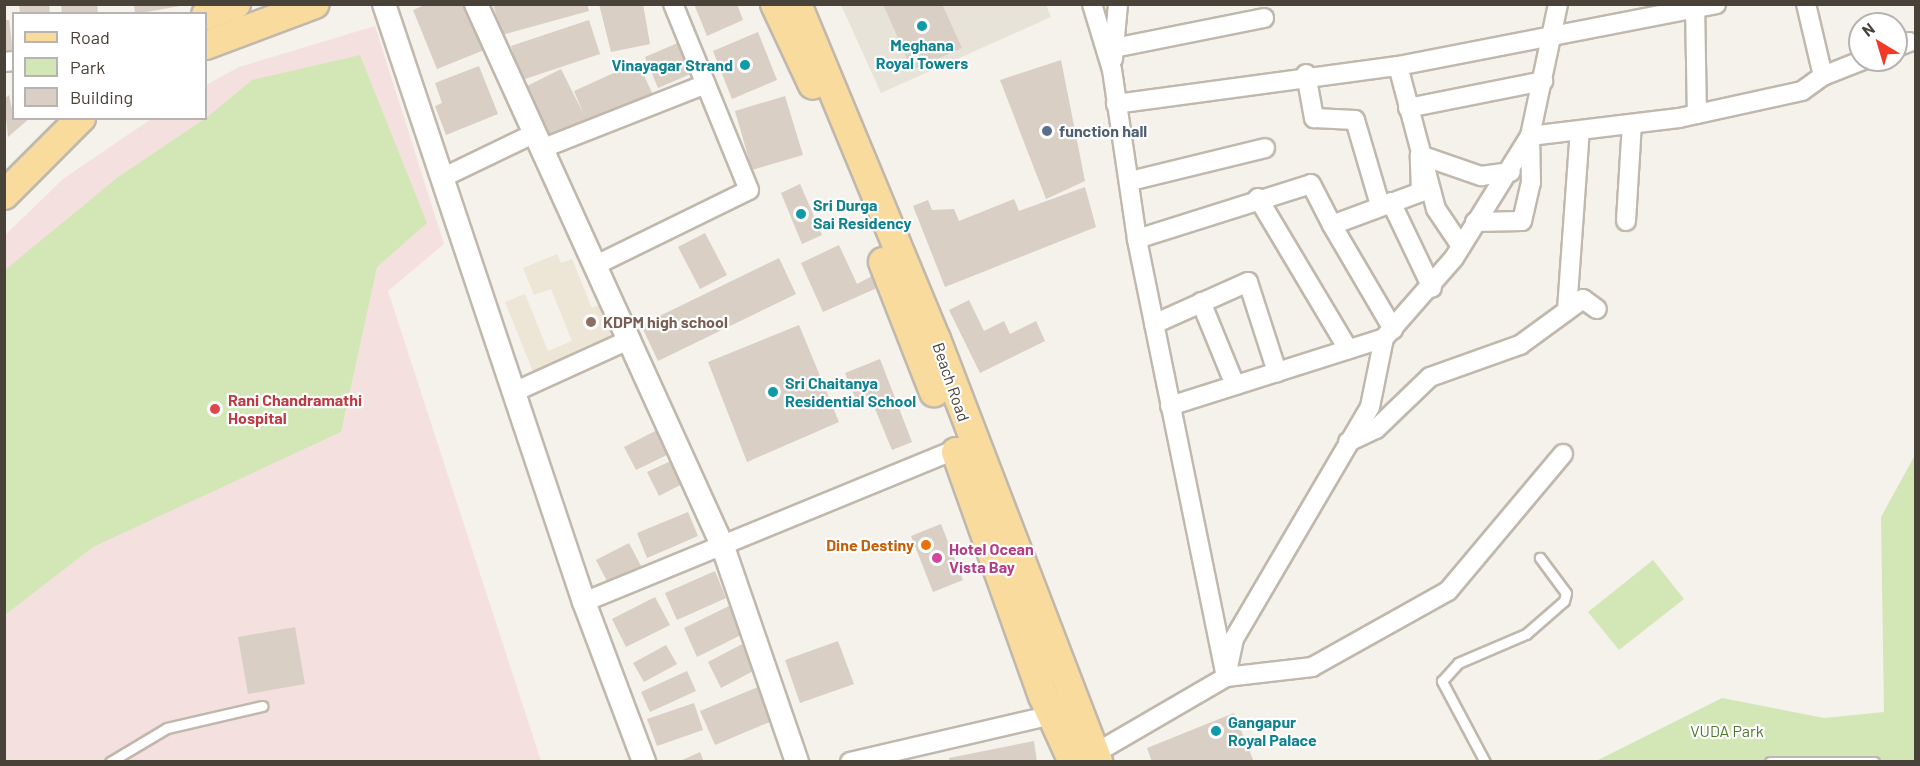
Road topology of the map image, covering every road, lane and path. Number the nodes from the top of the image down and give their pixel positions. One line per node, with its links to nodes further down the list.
1 (236, 4): 16 (main road)
2 (315, 4): 16 (main road)
3 (384, 4): 39 (street)
4 (476, 4): 34 (street)
5 (673, 4): 25 (street)
6 (775, 4): 63 (main road, Beach Road)
7 (798, 4): 71 (main road, Beach Road)
8 (1092, 4): 21 (street)
9 (1118, 4): 18 (street)
10 (1558, 4): 17 (street)
11 (1716, 4): 13 (street)
12 (1806, 4): 23 (street)
13 (1696, 6): 14 (street); 28 (street)
14 (1639, 12): 17 (street)
15 (1264, 18): 18 (street)
16 (207, 26)
17 (1554, 36): 19 (street); 24 (street)
18 (1114, 48): 21 (street)
19 (1398, 66): 22 (street); 27 (street)
20 (1848, 66): 23 (street)
21 (1112, 70): 26 (street)
22 (1306, 75): 26 (street); 43 (street)
23 (1823, 76): 28 (street)
24 (1543, 81): 27 (street); 33 (street)
25 (706, 84): 34 (street); 49 (street)
26 (1116, 104): 40 (street)
27 (1408, 108): 36 (street)
28 (1698, 114): 31 (street)
29 (51, 120): 37 (main road)
30 (79, 120): 41 (main road)
31 (1632, 123): 32 (street); 44 (street)
32 (1580, 130): 33 (street); 53 (street)
33 (1530, 136): 38 (street); 45 (street)
34 (537, 141): 39 (street); 49 (street)
35 (1265, 148): 40 (street)
36 (1420, 155): 38 (street); 43 (street); 48 (street)
37 (4, 167)
38 (1511, 172): 45 (street)
39 (446, 176): 60 (street)
40 (1130, 181): 47 (street)
41 (4, 195)
42 (1258, 198): 46 (street); 47 (street); 57 (street)
43 (1386, 203): 46 (street); 50 (street)
44 (1626, 221)
45 (1475, 222): 48 (street)
46 (1332, 225): 55 (street)
47 (1137, 240): 54 (street)
48 (1461, 246): 50 (street)
49 (596, 265): 56 (street)
50 (1432, 288): 55 (street)
51 (1201, 302): 54 (street); 58 (street); 59 (street)
52 (1597, 309): 53 (street)
53 (1567, 310): 62 (street)
54 (1154, 324): 61 (street)
55 (1388, 333): 57 (street); 62 (street)
56 (631, 339): 60 (street); 65 (street)
57 (1348, 349): 58 (street)
58 (1277, 372): 59 (street)
59 (1235, 385): 61 (street)
60 (514, 392): 67 (street)
61 (1170, 406): 68 (street)
62 (1348, 442): 68 (street)
63 (955, 450): 65 (street); 71 (main road, Beach Road)
64 (1563, 454): 68 (street)
65 (723, 547): 67 (street); 74 (street)
66 (1540, 558): 76 (lane)
67 (584, 602): 73 (street)
68 (1226, 677): 71 (street)
69 (262, 706): 72 (lane)
70 (1040, 717): 75 (street)
71 (1086, 760)
72 (110, 762)
73 (644, 762)
74 (797, 762)
75 (850, 762)
76 (1485, 762)
77 (1770, 762): 78 (lane)
78 (1874, 762)

